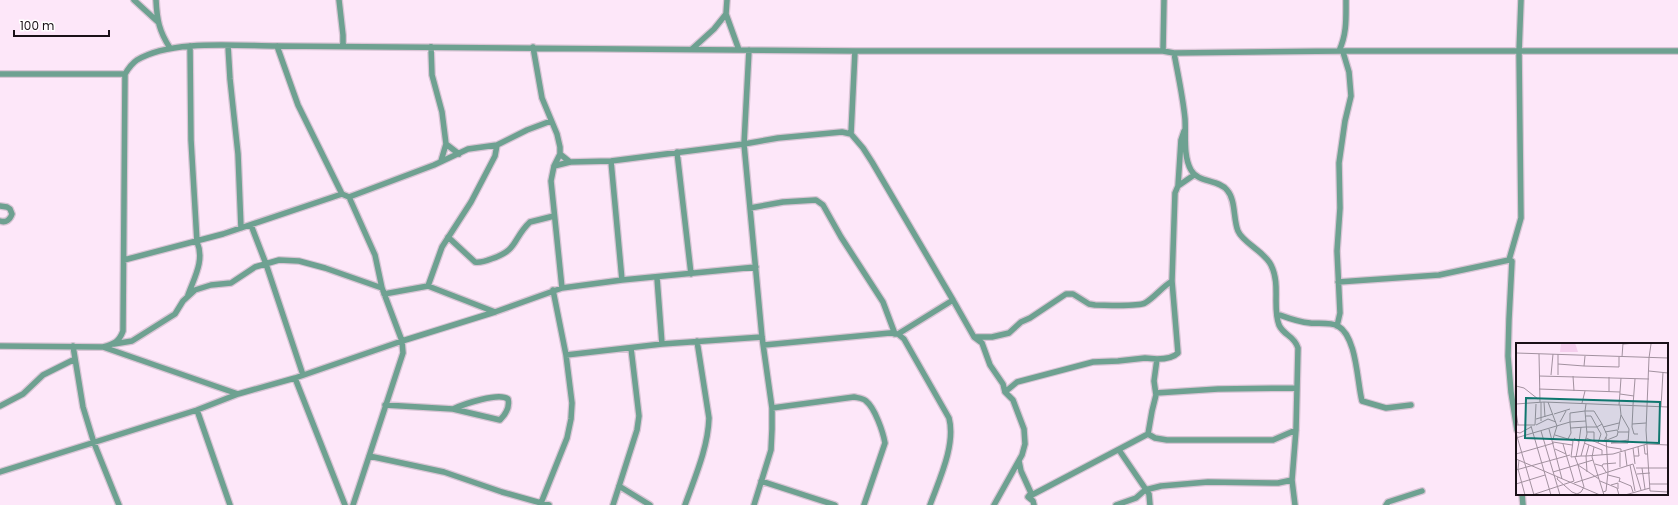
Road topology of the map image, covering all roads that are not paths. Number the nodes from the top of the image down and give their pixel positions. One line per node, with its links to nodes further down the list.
1 (134, 0): 9 (street)
2 (156, 0): 9 (street)
3 (338, 0): 13 (street)
4 (727, 0): 8 (street)
5 (1164, 0): 23 (street)
6 (1346, 0): 21 (street)
7 (1521, 0): 24 (street)
8 (726, 14): 17 (street); 18 (street)
9 (158, 22): 16 (street)
10 (190, 46): 11 (street); 16 (street); 52 (street)
11 (228, 46): 12 (street); 50 (street)
12 (278, 46): 13 (street); 43 (street)
13 (343, 46): 14 (street)
14 (431, 47): 15 (street); 31 (street)
15 (533, 47): 17 (street); 28 (street)
16 (170, 48): 27 (street)
17 (692, 49): 18 (street)
18 (739, 50): 19 (street)
19 (749, 50): 20 (street); 32 (street)
20 (856, 51): 23 (street); 30 (street)
21 (1341, 51): 24 (street); 25 (street); 61 (street)
22 (1678, 51): 24 (street)
23 (1163, 52): 25 (street)
24 (1519, 52): 54 (street)
25 (1174, 53): 29 (street)
26 (0, 74): 27 (street)
27 (125, 74): 53 (street)
28 (551, 121): 33 (street); 36 (street)
29 (1185, 128): 41 (street); 42 (street)
30 (851, 134): 32 (street); 68 (street)
31 (446, 144): 35 (street); 37 (street)
32 (744, 144): 34 (street); 46 (street)
33 (498, 145): 35 (street); 51 (street)
34 (677, 152): 38 (street); 57 (street)
35 (458, 154): 37 (street)
36 (560, 154): 39 (street); 40 (street)
37 (441, 161): 44 (street)
38 (610, 161): 39 (street); 59 (street)
39 (570, 162): 40 (street)
40 (554, 166): 47 (street)
41 (1194, 175): 42 (street); 70 (street)
42 (1178, 186): 60 (street)
43 (342, 194): 44 (street); 49 (street)
44 (349, 197): 63 (street)
45 (0, 206): 48 (street)
46 (750, 208): 56 (street); 72 (street)
47 (554, 216): 51 (street); 64 (street)
48 (0, 221)
49 (251, 225): 50 (street); 55 (street)
50 (241, 228): 52 (street)
51 (448, 237): 62 (street)
52 (197, 242): 53 (street); 67 (street)
53 (124, 260): 77 (street)
54 (1509, 260): 61 (street); 99 (street)
55 (266, 264): 63 (street); 67 (street); 87 (street)
56 (756, 267): 57 (street); 73 (street)
57 (691, 274): 58 (street)
58 (657, 278): 59 (street); 78 (street)
59 (622, 280): 64 (street)
60 (1172, 282): 74 (street); 86 (street)
61 (1338, 282): 71 (street)
62 (428, 286): 66 (street); 69 (street)
63 (382, 288): 66 (street)
64 (562, 288): 65 (street)
65 (553, 290): 69 (street); 84 (street)
66 (384, 294): 75 (street)
67 (188, 296): 77 (street)
68 (953, 300): 72 (street); 74 (street)
69 (495, 312): 75 (street)
70 (1277, 314): 71 (street); 89 (street)
71 (1337, 326): 94 (street)
72 (897, 334): 79 (street); 126 (street)
73 (762, 337): 76 (street); 79 (street)
74 (974, 337): 90 (street)
75 (402, 341): 87 (street); 93 (street)
76 (697, 341): 78 (street); 122 (street)
77 (114, 344): 82 (street)
78 (662, 344): 83 (street)
79 (764, 345): 97 (street)
80 (0, 346): 81 (street)
81 (73, 346): 82 (street); 85 (street)
82 (103, 347): 92 (street)
83 (631, 348): 84 (street); 109 (street)
84 (566, 355): 114 (street)
85 (75, 359): 95 (street); 102 (street)
86 (1157, 360): 90 (street); 91 (street)
87 (303, 375): 88 (street)
88 (295, 378): 92 (street); 117 (street)
89 (1297, 388): 91 (street); 100 (street)
90 (1005, 392): 105 (street)
91 (1156, 393): 101 (street)
92 (238, 394): 98 (street)
93 (385, 405): 96 (street); 104 (street)
94 (1411, 405)
95 (0, 406)
96 (453, 408): 96 (street)
97 (772, 408): 108 (street); 125 (street)
98 (197, 410): 102 (street); 116 (street)
99 (1516, 424)
100 (1296, 430): 101 (street); 107 (street)
101 (1148, 434): 103 (street)
102 (94, 443): 106 (street); 115 (street)
103 (1119, 450): 110 (street); 113 (street)
104 (369, 456): 114 (street); 118 (street)
105 (1019, 461): 113 (street); 127 (street)
106 (0, 472)
107 (1292, 480): 110 (street); 131 (street)
108 (761, 482): 123 (street); 124 (street)
109 (619, 486): 120 (street); 121 (street)
110 (1145, 490): 129 (street); 130 (street)
111 (1422, 491): 132 (street)
112 (1522, 495): 133 (street)
113 (1028, 497): 128 (street)
114 (541, 503): 119 (street)
115 (119, 505)
116 (230, 505)
117 (345, 505)
118 (353, 505)
119 (549, 505)
120 (613, 505)
121 (650, 505)
122 (685, 505)
123 (754, 505)
124 (835, 505)
125 (864, 505)
126 (930, 505)
127 (994, 505)
128 (1034, 505)
129 (1116, 505)
130 (1150, 505)
131 (1295, 505)
132 (1386, 505)
133 (1523, 505)

